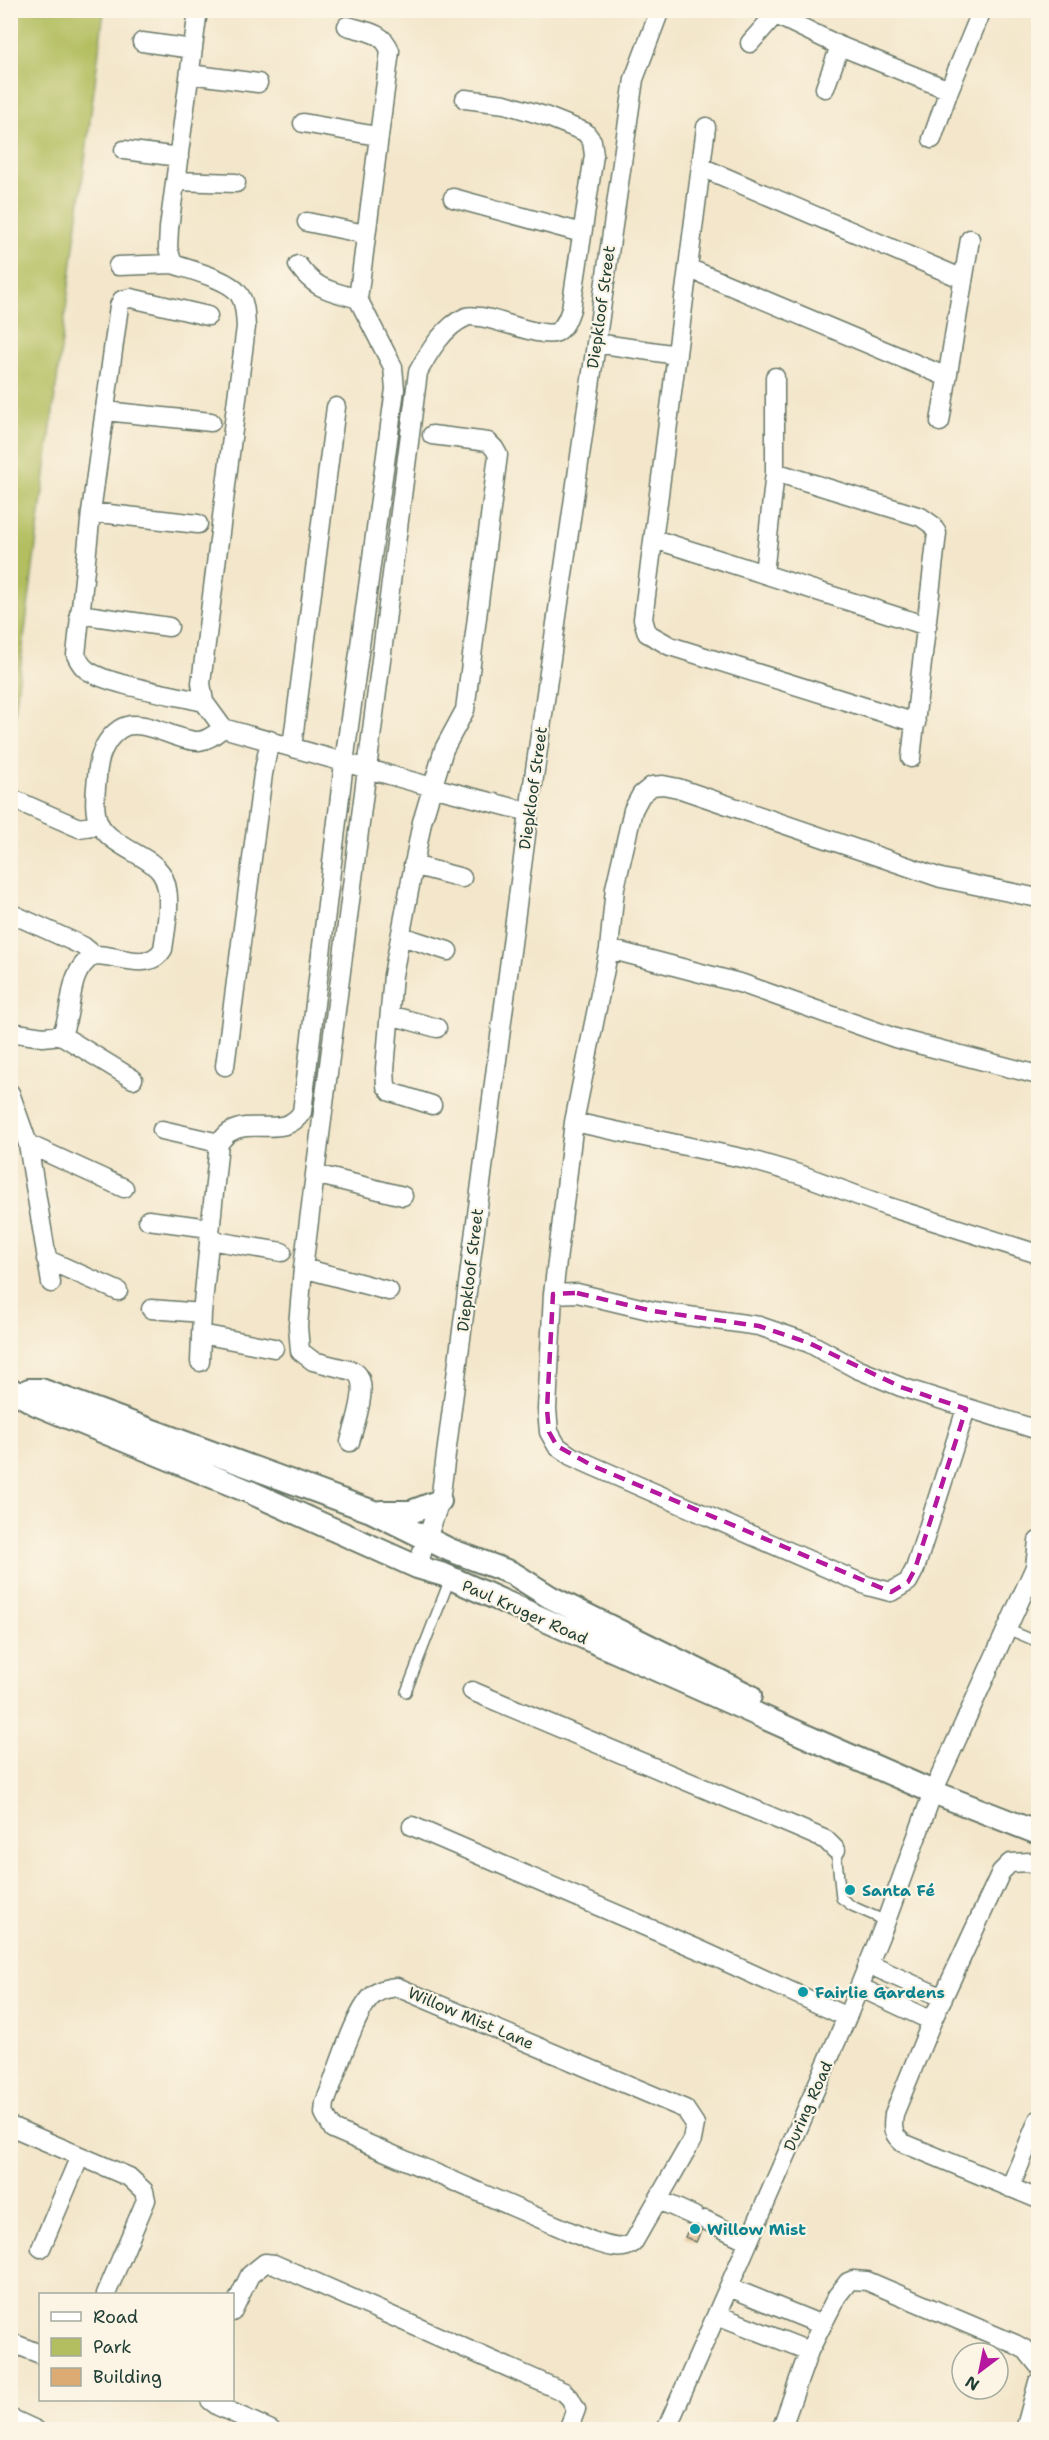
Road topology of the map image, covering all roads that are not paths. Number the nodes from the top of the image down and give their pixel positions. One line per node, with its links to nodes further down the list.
1 (198, 10): 9 (street)
2 (660, 10): 36 (street, Diepkloof Street)
3 (982, 10): 13 (street)
4 (777, 13): 7 (street); 8 (street)
5 (347, 26): 17 (street)
6 (142, 42): 9 (street)
7 (750, 43)
8 (840, 46): 12 (street); 13 (street)
9 (194, 49): 10 (street)
10 (190, 74): 11 (street); 20 (street)
11 (258, 83)
12 (825, 88)
13 (949, 90): 18 (street)
14 (465, 99): 26 (street)
15 (303, 123): 17 (street)
16 (706, 127): 21 (street)
17 (377, 136): 27 (street)
18 (932, 139)
19 (124, 150): 20 (street)
20 (179, 157): 22 (street)
21 (701, 167): 32 (street); 33 (street)
22 (176, 181): 23 (street); 29 (street)
23 (236, 183)
24 (453, 198): 26 (street)
25 (307, 222): 27 (street)
26 (582, 233): 60 (street)
27 (365, 234): 34 (street)
28 (970, 238): 33 (street)
29 (173, 264): 30 (street); 53 (street)
30 (118, 266)
31 (298, 266): 34 (street)
32 (688, 268): 37 (street); 39 (street)
33 (963, 279): 39 (street)
34 (358, 299): 59 (street)
35 (208, 316): 41 (street)
36 (596, 343): 37 (street); 63 (street, Diepkloof Street)
37 (677, 355): 48 (street)
38 (775, 376): 45 (street)
39 (947, 376): 43 (street)
40 (336, 407): 57 (street)
41 (105, 411): 42 (street); 46 (street)
42 (211, 422)
43 (940, 422)
44 (432, 435): 61 (street)
45 (775, 472): 49 (street); 51 (street)
46 (91, 512): 47 (street); 50 (street)
47 (198, 524)
48 (654, 539): 49 (street); 54 (street)
49 (765, 574): 51 (street)
50 (79, 614): 52 (street); 53 (street)
51 (927, 626): 54 (street)
52 (169, 627)
53 (204, 702): 55 (street)
54 (916, 723): 58 (street)
55 (223, 728): 56 (street); 64 (street)
56 (270, 740): 57 (street); 77 (street)
57 (292, 747): 59 (street)
58 (911, 758)
59 (344, 763): 60 (street); 84 (street)
60 (367, 768): 61 (street); 86 (street)
61 (432, 787): 63 (street); 65 (street)
62 (15, 800): 64 (street)
63 (529, 812): 108 (street, Diepkloof Street)
64 (98, 825): 72 (street)
65 (413, 865): 66 (street); 69 (street)
66 (462, 878)
67 (1038, 898): 70 (street)
68 (10, 913): 72 (street)
69 (401, 936): 71 (street); 73 (street)
70 (609, 949): 78 (street); 82 (street)
71 (448, 951)
72 (94, 955): 76 (street)
73 (390, 1015): 74 (street); 81 (street)
74 (437, 1028)
75 (10, 1032): 76 (street)
76 (61, 1035): 79 (street)
77 (225, 1066)
78 (1038, 1075)
79 (133, 1079)
80 (10, 1093): 85 (street)
81 (432, 1105)
82 (574, 1122): 92 (street); 98 (street)
83 (162, 1130): 84 (street)
84 (219, 1143): 90 (street)
85 (28, 1144): 87 (street); 93 (street)
86 (315, 1174): 88 (street); 94 (street)
87 (124, 1188)
88 (403, 1196)
89 (148, 1220): 90 (street)
90 (210, 1234): 91 (street); 100 (street)
91 (282, 1252)
92 (1038, 1254)
93 (46, 1259): 95 (street); 96 (street)
94 (303, 1268): 97 (street); 107 (street)
95 (51, 1283)
96 (118, 1291)
97 (388, 1291)
98 (553, 1294): 105 (street); 105 (street)
99 (151, 1309): 100 (street)
100 (202, 1313): 101 (street)
101 (201, 1334): 102 (street); 103 (street)
102 (274, 1348)
103 (200, 1362)
104 (11, 1389): 109 (street, Paul Kruger Road); 113 (street, Paul Kruger Road)
105 (966, 1409): 106 (street)
106 (1038, 1430)
107 (350, 1442)
108 (440, 1501): 109 (street); 110 (street, Diepkloof Street)
109 (371, 1511): 110 (street, Paul Kruger Road)
110 (429, 1538): 113 (street, Diepkloof Street); 119 (street, Paul Kruger Road)
111 (1038, 1541): 112 (street, During Road)
112 (1037, 1566): 115 (street, During Road)
113 (417, 1567): 114 (street, Paul Kruger Road)
114 (450, 1579): 118 (lane); 119 (street, Paul Kruger Road)
115 (1007, 1629): 116 (lane); 119 (street, During Road)
116 (1038, 1642)
117 (472, 1691): 123 (street)
118 (406, 1692)
119 (936, 1785): 120 (street, Paul Kruger Road); 122 (street, Paul Kruger Road); 125 (street, During Road)
120 (1038, 1818)
121 (412, 1826): 129 (street)
122 (1038, 1833)
123 (836, 1850): 125 (lane)
124 (1038, 1866): 128 (street)
125 (886, 1921): 126 (street, During Road)
126 (868, 1964): 127 (street, During Road); 128 (street)
127 (859, 1987): 129 (street, During Road); 130 (street)
128 (943, 1998): 130 (street)
129 (847, 2017): 137 (street, During Road)
130 (932, 2021): 134 (street)
131 (1038, 2120): 134 (street)
132 (10, 2127): 133 (street)
133 (80, 2156): 138 (street); 140 (street)
134 (1010, 2188): 135 (street)
135 (1038, 2199)
136 (659, 2200): 136 (street, Willow Mist Lane); 137 (street)
137 (748, 2241): 139 (street, During Road)
138 (40, 2248)
139 (729, 2287): 142 (street, During Road); 143 (street)
140 (107, 2293)
141 (234, 2308): 153 (street)
142 (717, 2315): 145 (street); 154 (street, During Road)
143 (822, 2325): 145 (street); 147 (street)
144 (10, 2342): 146 (street)
145 (809, 2351): 155 (street)
146 (39, 2355)
147 (1038, 2365)
148 (1038, 2382): 156 (street)
149 (211, 2401): 152 (street)
150 (10, 2418): 151 (street)
151 (36, 2430)
152 (271, 2430)
153 (568, 2430)
154 (666, 2430)
155 (781, 2430)
156 (1025, 2430)

